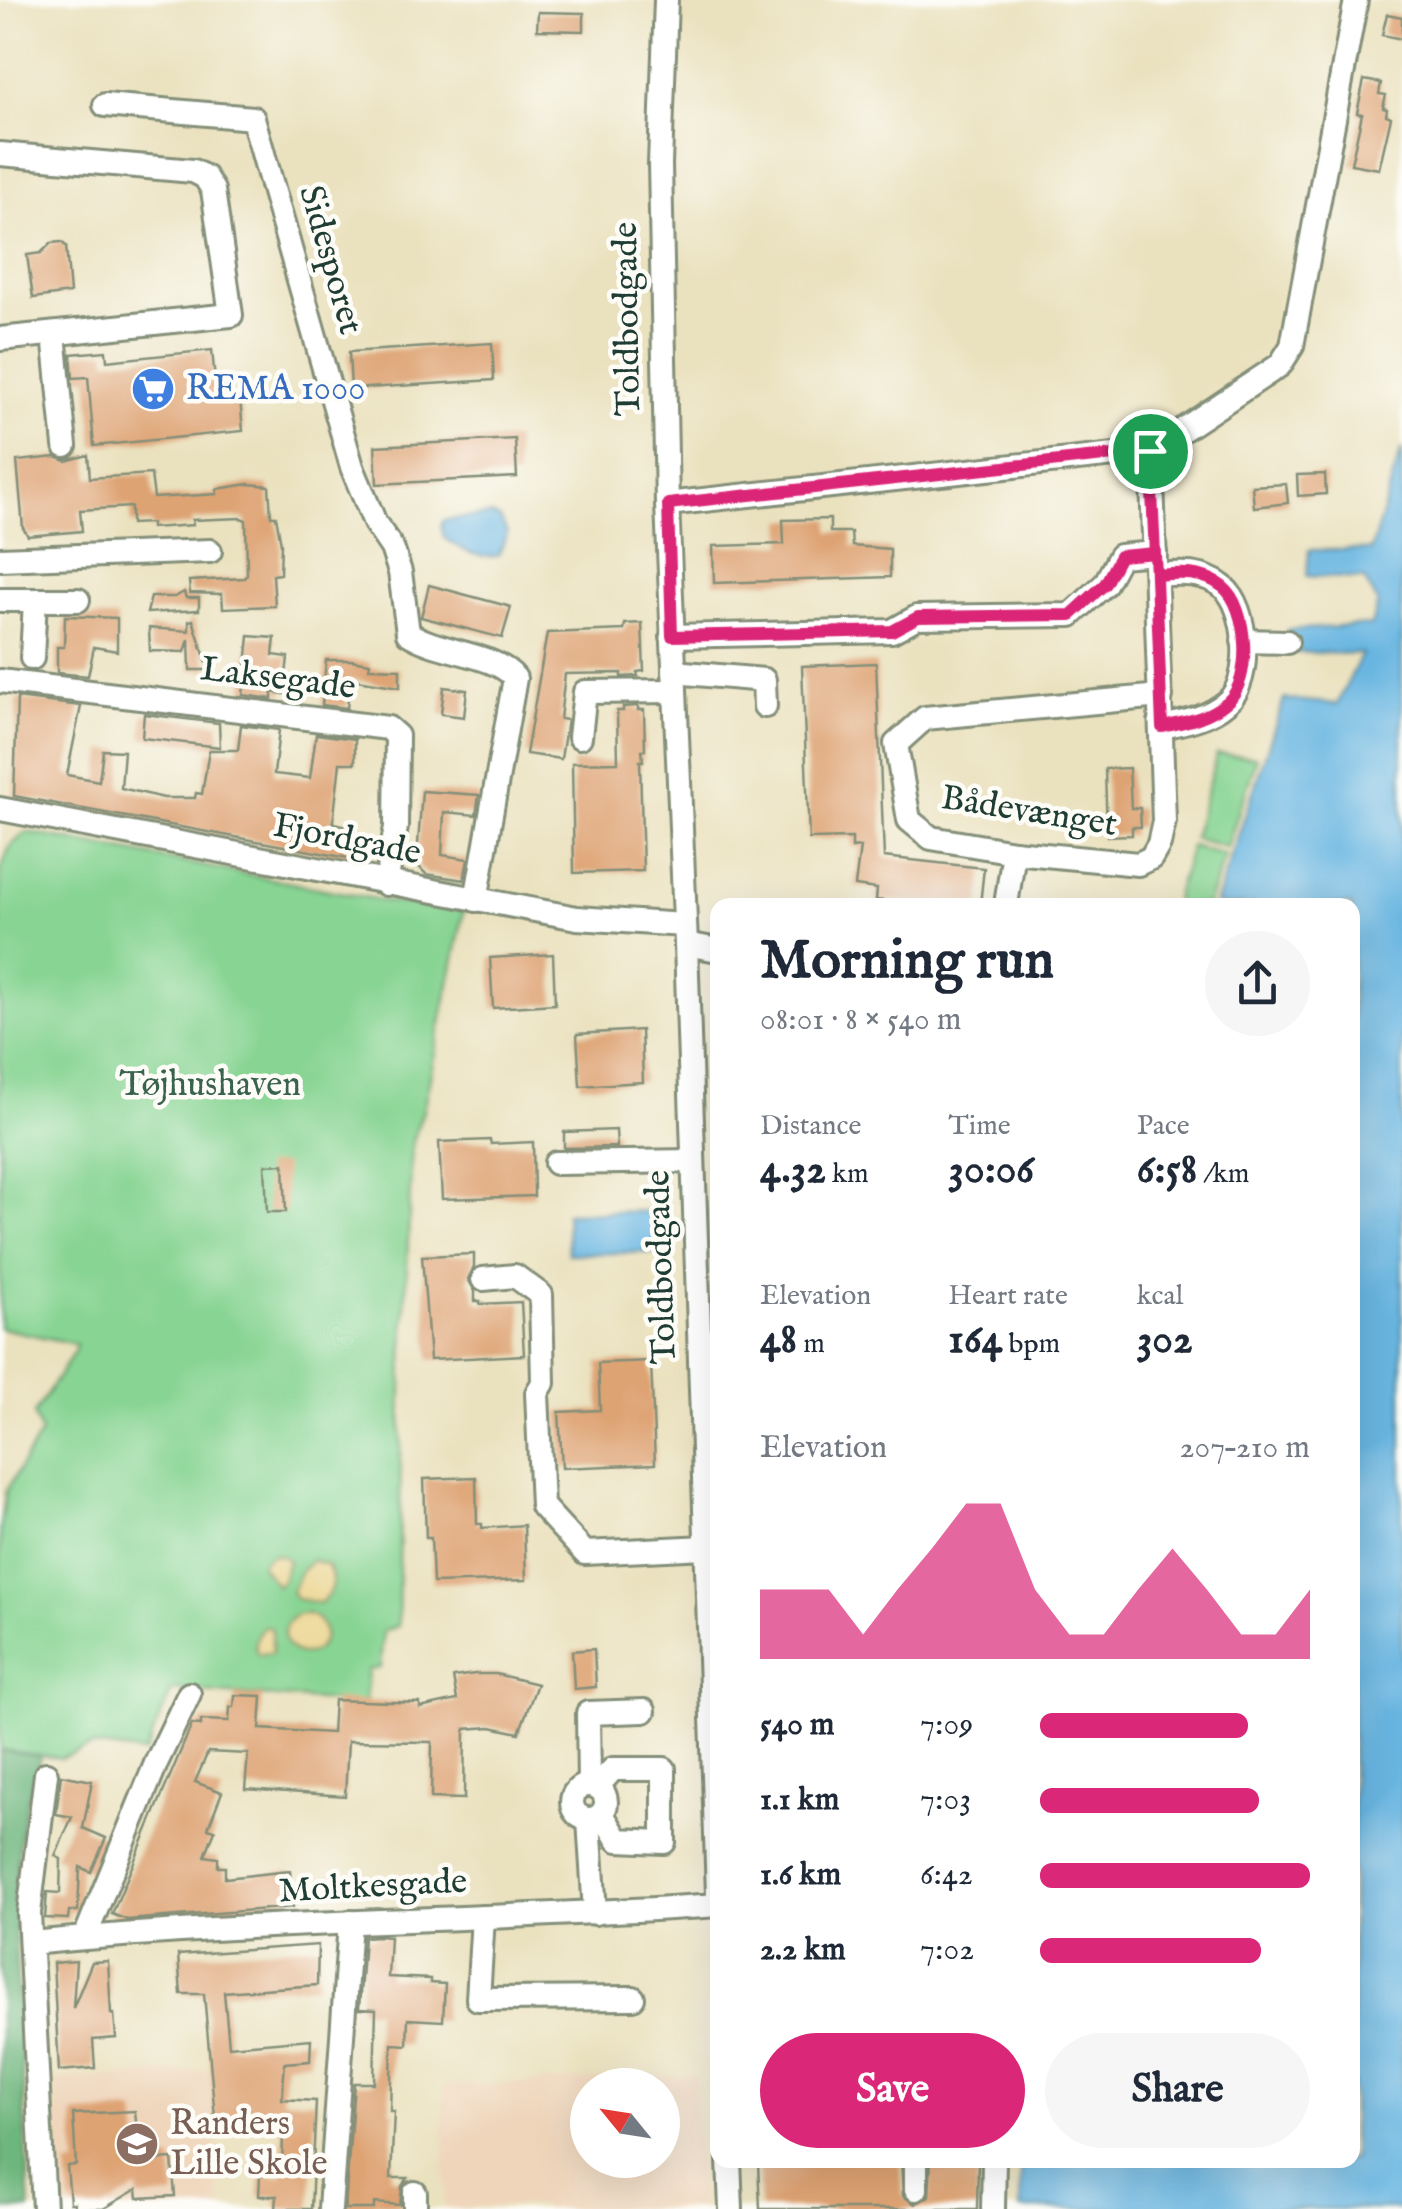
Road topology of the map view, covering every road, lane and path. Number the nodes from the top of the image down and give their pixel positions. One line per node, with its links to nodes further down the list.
1 (666, 0): 9 (street, Toldbodgade)
2 (1356, 0): 8 (street)
3 (105, 105): 30 (street, Sidesporet)
4 (0, 154): 5 (street)
5 (54, 334): 6 (street); 7 (street)
6 (0, 339)
7 (65, 446)
8 (1150, 451): 9 (street); 12 (street, Bådevænget)
9 (668, 504): 16 (street, Toldbodgade)
10 (210, 550): 11 (street)
11 (0, 559)
12 (1156, 564): 16 (street); 17 (street); 22 (street, Bådevænget)
13 (0, 600): 14 (street)
14 (35, 600): 15 (street); 19 (street)
15 (78, 600)
16 (672, 636): 21 (street, Toldbodgade)
17 (1243, 642): 18 (street); 24 (street)
18 (1288, 642)
19 (32, 658)
20 (0, 680): 28 (street, Laksegade)
21 (674, 682): 23 (street); 25 (street); 31 (street, Toldbodgade)
22 (1162, 696): 24 (street, Bådevænget); 27 (street, Bådevænget)
23 (765, 706)
24 (1162, 727): 27 (street, Bådevænget)
25 (580, 737)
26 (0, 808): 28 (street, Fjordgade)
27 (1014, 852): 29 (street)
28 (386, 884): 30 (street, Fjordgade)
29 (1007, 898)
30 (476, 900): 31 (street, Fjordgade)
31 (685, 935): 32 (street, Fjordgade); 33 (street, Toldbodgade)
32 (710, 946)
33 (693, 1161): 34 (street); 35 (street, Toldbodgade)
34 (556, 1163)
35 (707, 1275): 37 (street, Toldbodgade)
36 (483, 1279): 39 (street)
37 (708, 1343): 38 (street, Toldbodgade)
38 (710, 1477): 39 (street, Toldbodgade)
39 (710, 1542)
40 (189, 1694): 49 (street)
41 (644, 1710): 43 (street)
42 (46, 1774): 50 (street)
43 (593, 1786): 44 (street); 44 (street)
44 (596, 1817): 46 (street)
45 (710, 1906): 46 (street, Moltkesgade)
46 (595, 1913): 47 (street, Moltkesgade)
47 (483, 1917): 48 (street, Moltkesgade); 51 (street)
48 (350, 1922): 49 (street, Moltkesgade); 57 (street)
49 (85, 1937): 50 (street, Moltkesgade)
50 (31, 1943): 56 (street)
51 (633, 1998)
52 (729, 2168): 58 (street)
53 (916, 2168): 55 (street)
54 (994, 2168): 59 (street)
55 (916, 2189)
56 (44, 2209)
57 (330, 2209)
58 (731, 2209)
59 (993, 2209)

